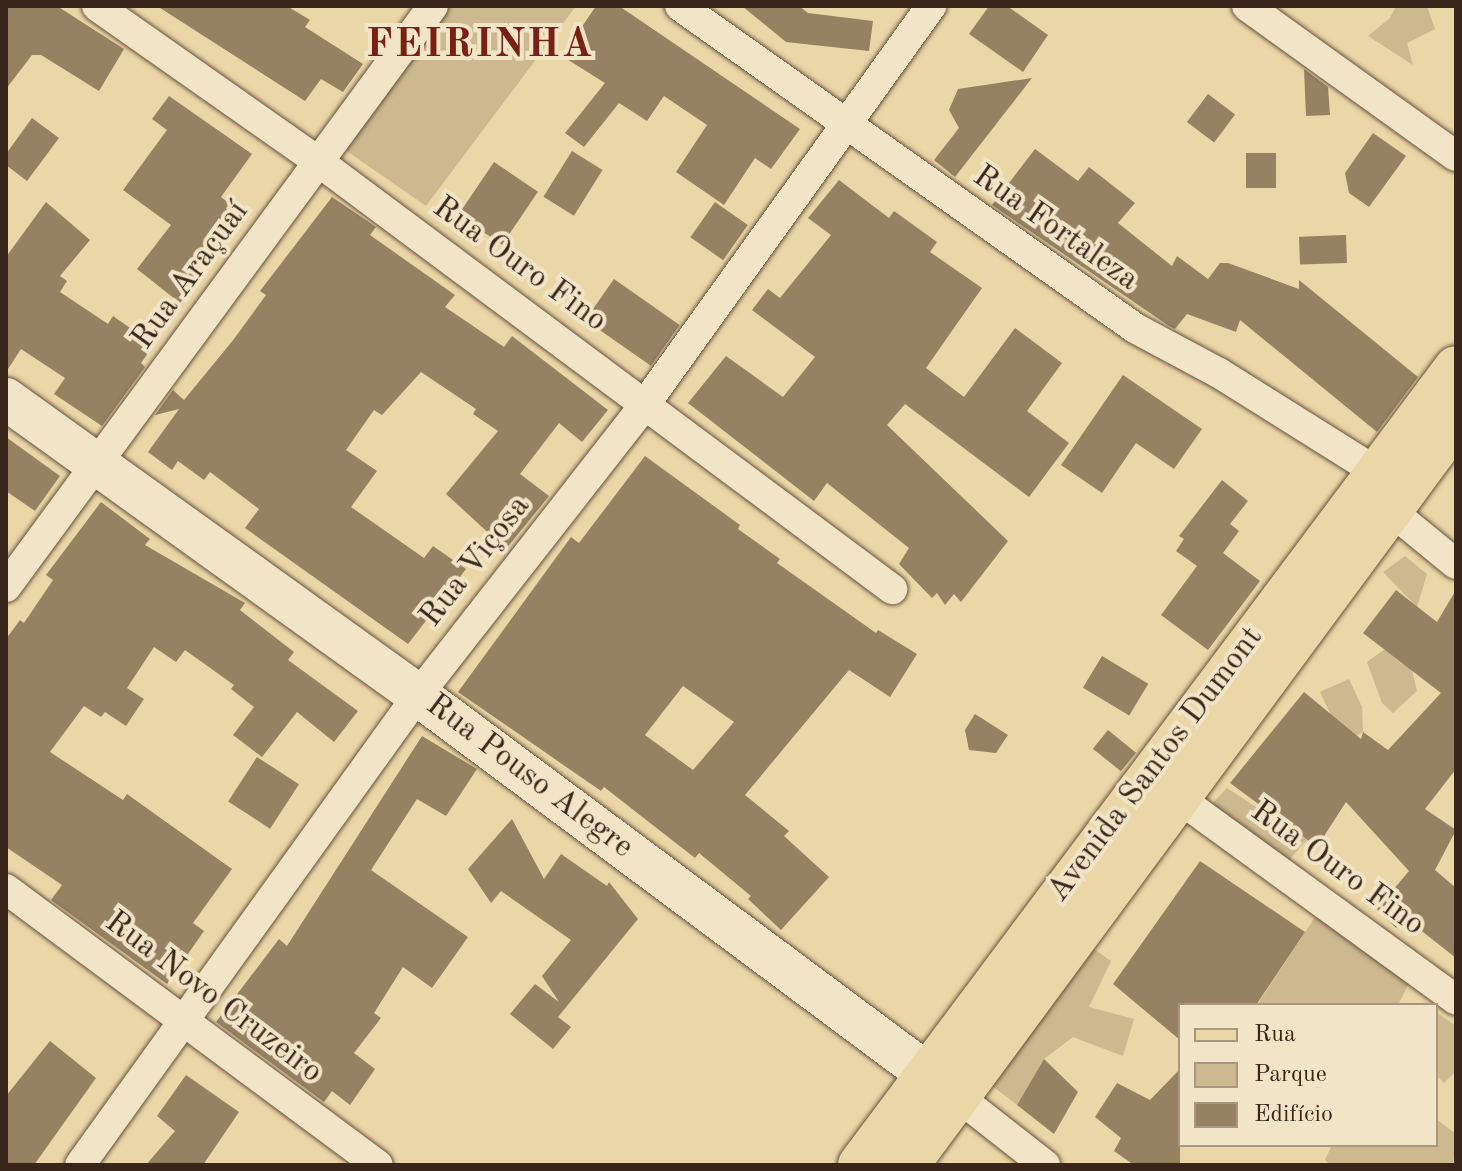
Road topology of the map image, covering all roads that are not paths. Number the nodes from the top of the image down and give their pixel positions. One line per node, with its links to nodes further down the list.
1 (97, 6): 8 (street, Rua Ouro Fino)
2 (433, 6): 8 (street, Rua Araçuaí)
3 (680, 6): 6 (street, Rua Fortaleza)
4 (931, 6): 6 (street, Rua Viçosa)
5 (1247, 6): 7 (street)
6 (843, 126): 11 (street, Rua Viçosa); 14 (street, Rua Fortaleza)
7 (1456, 156)
8 (319, 162): 11 (street, Rua Ouro Fino); 13 (street, Rua Araçuaí)
9 (1456, 368): 14 (main road, Avenida Santos Dumont)
10 (6, 399): 13 (main road, Rua Pouso Alegre)
11 (646, 403): 17 (street, Rua Ouro Fino); 18 (street, Rua Viçosa)
12 (1456, 421): 14 (main road, Avenida Santos Dumont)
13 (98, 465): 16 (street, Rua Araçuaí); 18 (main road, Rua Pouso Alegre)
14 (1390, 490): 15 (street, Rua Fortaleza); 19 (main road, Avenida Santos Dumont); 23 (main road, Avenida Santos Dumont)
15 (1456, 564)
16 (6, 587)
17 (892, 589)
18 (418, 695): 22 (street, Rua Viçosa); 23 (main road, Rua Pouso Alegre)
19 (1177, 797): 21 (street, Rua Ouro Fino); 23 (main road, Avenida Santos Dumont)
20 (6, 889): 22 (street, Rua Novo Cruzeiro)
21 (1456, 1000)
22 (181, 1020): 24 (street, Rua Viçosa); 25 (street, Rua Novo Cruzeiro)
23 (942, 1084): 26 (main road, Avenida Santos Dumont); 27 (main road, Avenida Santos Dumont); 28 (street, Rua Pouso Alegre)
24 (80, 1165)
25 (378, 1165)
26 (860, 1165)
27 (907, 1165)
28 (1045, 1165)

